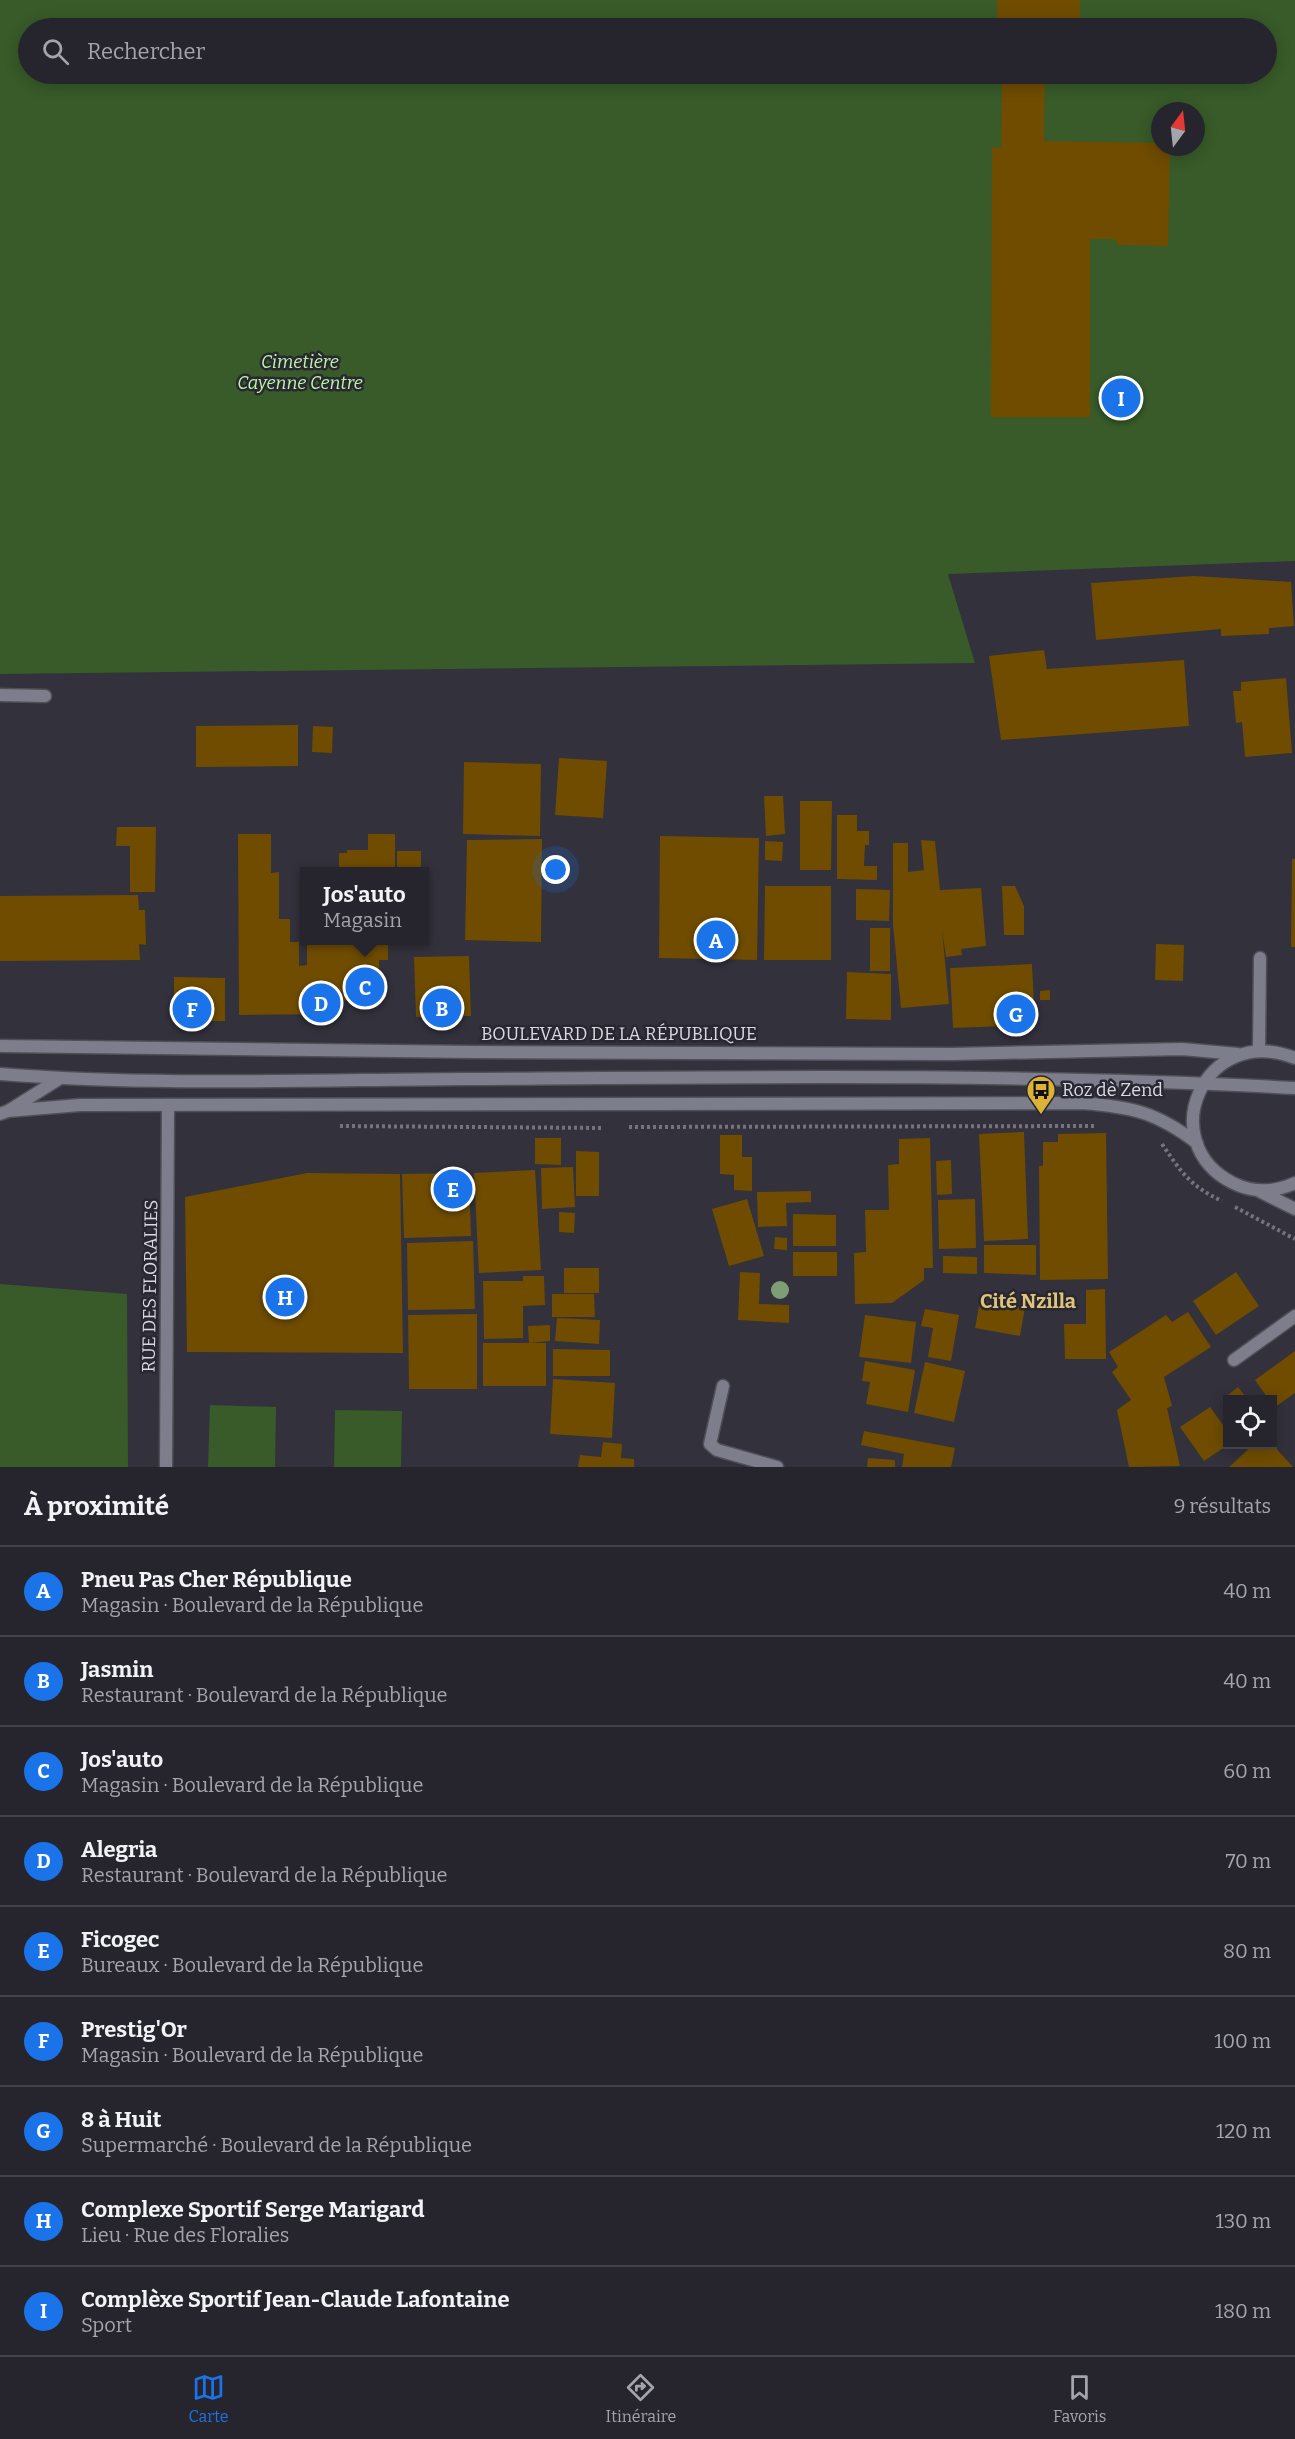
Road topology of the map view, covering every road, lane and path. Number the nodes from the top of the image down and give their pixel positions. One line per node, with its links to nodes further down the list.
1 (0, 695): 2 (street)
2 (45, 696)
3 (1260, 958): 5 (street)
4 (0, 1046): 6 (street, BOULEVARD DE LA RÉPUBLIQUE)
5 (1259, 1050): 6 (street); 7 (street)
6 (1238, 1054): 10 (street)
7 (1295, 1058)
8 (0, 1074): 9 (street)
9 (59, 1079): 10 (street); 13 (street)
10 (1204, 1083): 11 (street); 18 (street)
11 (1295, 1088)
12 (168, 1105): 13 (street); 18 (street); 25 (street, RUE DES FLORALIES)
13 (4, 1113)
14 (336, 1126): 17 (path)
15 (1095, 1126): 16 (path)
16 (629, 1127)
17 (603, 1128)
18 (1197, 1143): 20 (street)
19 (1295, 1183): 20 (street)
20 (1258, 1191): 21 (street)
21 (1295, 1209)
22 (1295, 1316): 23 (street)
23 (1234, 1360)
24 (723, 1386): 26 (street)
25 (166, 1467)
26 (777, 1467)

